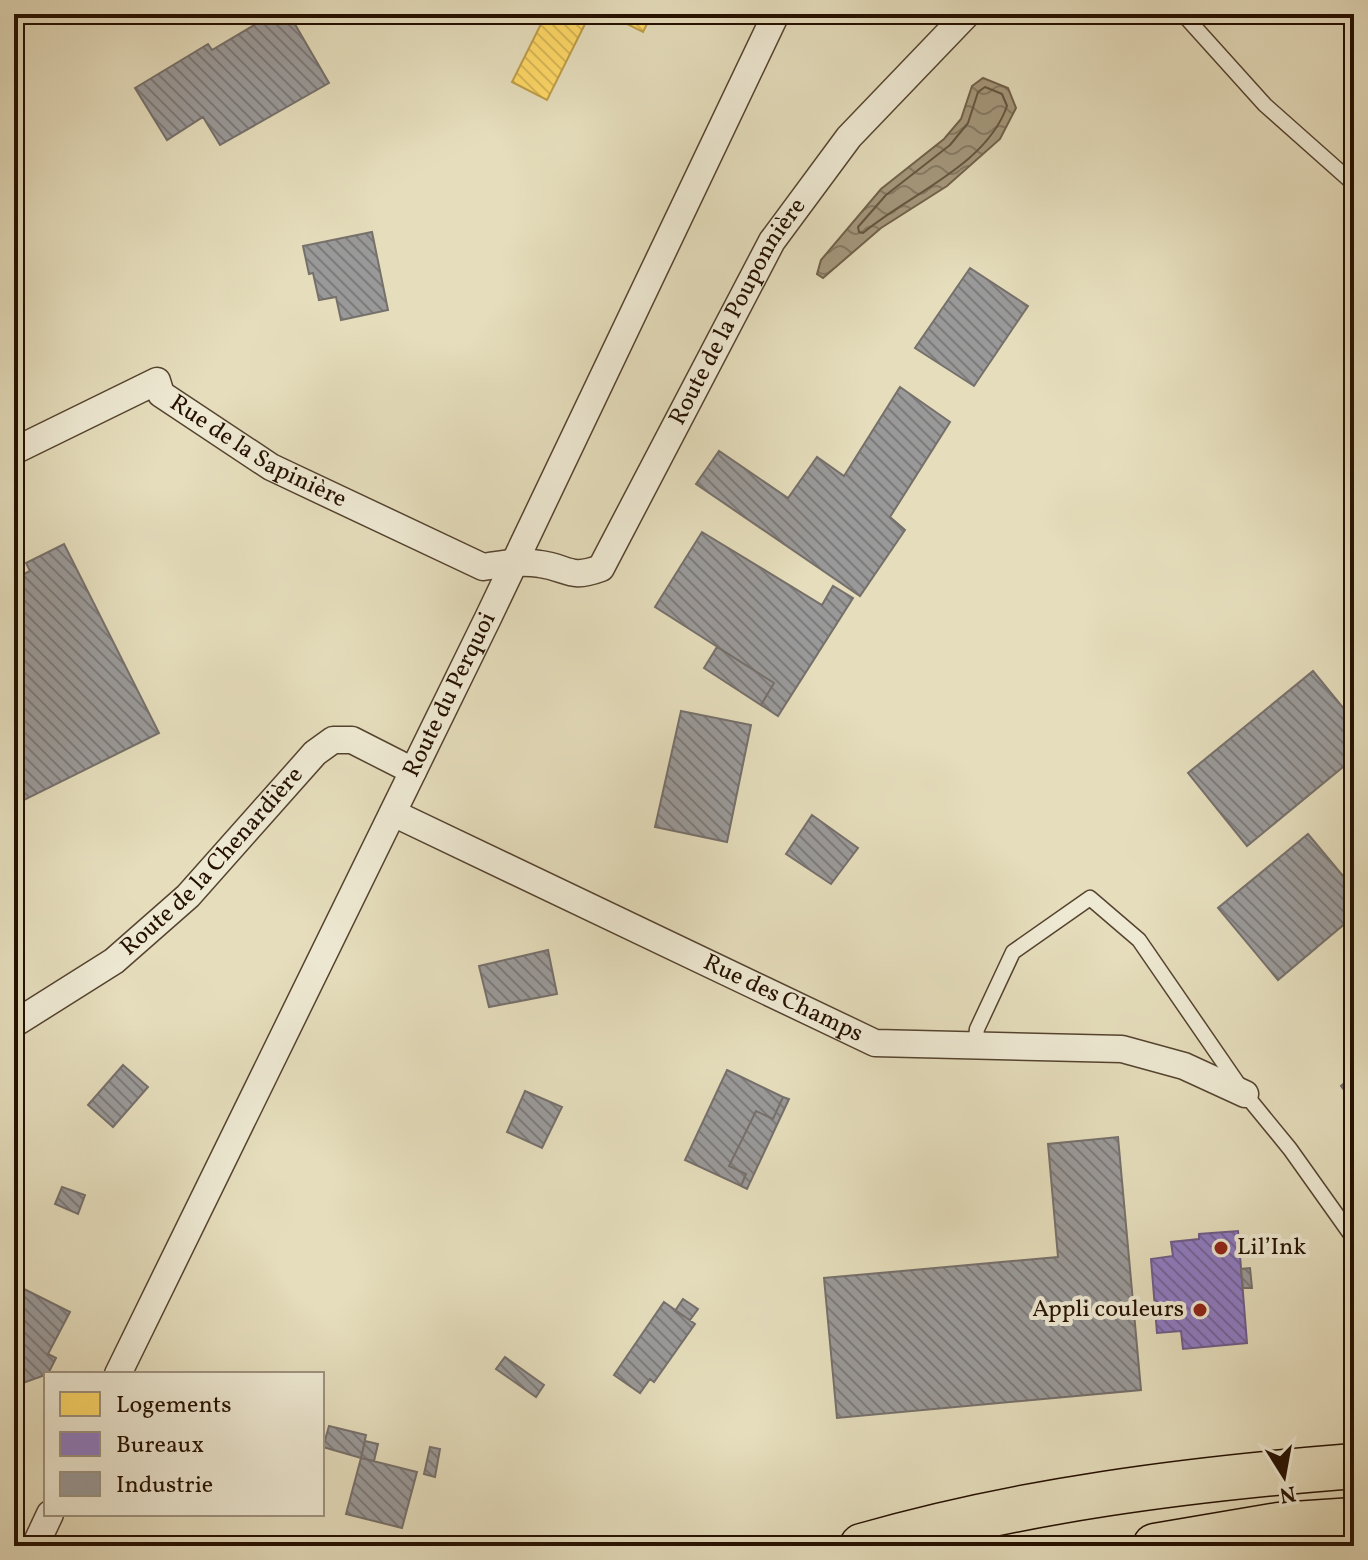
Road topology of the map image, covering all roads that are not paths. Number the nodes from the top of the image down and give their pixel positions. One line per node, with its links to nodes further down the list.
1 (776, 14): 6 (street, Route du Perquoi)
2 (967, 14): 6 (street, Route de la Pouponnière)
3 (1183, 14): 4 (lane)
4 (1354, 184)
5 (14, 451): 6 (street, Rue de la Sapinière)
6 (514, 563): 7 (street, Route du Perquoi)
7 (413, 771): 8 (street, Route du Perquoi); 9 (street, Route de la Chenardière)
8 (393, 813): 10 (street, Rue des Champs); 13 (street, Route du Perquoi)
9 (14, 1024)
10 (975, 1045): 11 (street, Rue des Champs); 11 (lane)
11 (1245, 1094): 12 (lane)
12 (1354, 1239)
13 (119, 1372)
14 (1354, 1466): 18 (highway)
15 (49, 1516): 17 (street)
16 (1354, 1520): 19 (highway)
17 (35, 1546)
18 (862, 1546)
19 (1155, 1546)

